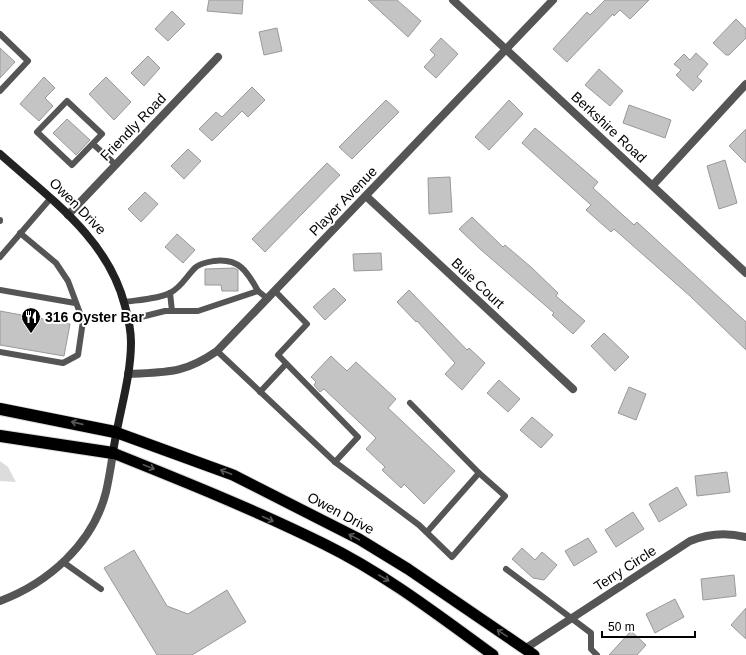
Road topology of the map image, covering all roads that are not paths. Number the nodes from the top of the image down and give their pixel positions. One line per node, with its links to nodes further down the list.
1 (453, 0): 4 (street, Berkshire Road)
2 (554, 0): 4 (street, Player Avenue)
3 (0, 34): 7 (lane)
4 (506, 49): 11 (street, Berkshire Road); 12 (street, Player Avenue)
5 (218, 57): 10 (street, Friendly Road)
6 (746, 84): 11 (street)
7 (0, 90)
8 (93, 144): 8 (lane); 10 (lane)
9 (2, 158): 13 (main road, Owen Drive)
10 (116, 165): 14 (street, Friendly Road)
11 (653, 185): 17 (street, Berkshire Road)
12 (366, 196): 20 (street, Player Avenue); 31 (street, Buie Court)
13 (50, 199): 14 (main road, Owen Drive); 15 (lane)
14 (68, 215): 23 (main road, Owen Drive)
15 (20, 233): 16 (lane); 24 (lane)
16 (0, 257)
17 (746, 272)
18 (0, 290): 24 (lane)
19 (258, 291): 21 (lane); 22 (lane); 25 (lane)
20 (275, 291): 22 (street, Player Avenue); 29 (lane)
21 (170, 293): 23 (lane); 25 (lane)
22 (268, 298): 27 (street, Player Avenue)
23 (124, 302): 26 (main road, Owen Drive)
24 (76, 303): 28 (lane)
25 (172, 311): 26 (lane)
26 (129, 320): 30 (main road, Owen Drive)
27 (217, 351): 30 (street, Player Avenue); 32 (lane)
28 (0, 352)
29 (286, 364): 32 (lane); 38 (lane)
30 (128, 374): 35 (main road, Owen Drive)
31 (574, 388)
32 (260, 392): 38 (lane)
33 (410, 403): 39 (lane)
34 (0, 409): 35 (highway, one-way to 34)
35 (115, 432): 37 (main road, Owen Drive); 47 (highway, Owen Drive, one-way to 35)
36 (0, 436): 37 (highway)
37 (112, 452): 42 (street); 48 (highway, one-way to 48)
38 (335, 462): 40 (lane)
39 (479, 473): 40 (lane); 40 (lane)
40 (427, 532)
41 (746, 537): 46 (street, Terry Circle)
42 (63, 562): 44 (lane); 45 (street)
43 (506, 569): 46 (lane)
44 (100, 589)
45 (0, 601)
46 (573, 618): 47 (street, Terry Circle); 49 (lane)
47 (530, 652)
48 (493, 655)
49 (597, 655)

